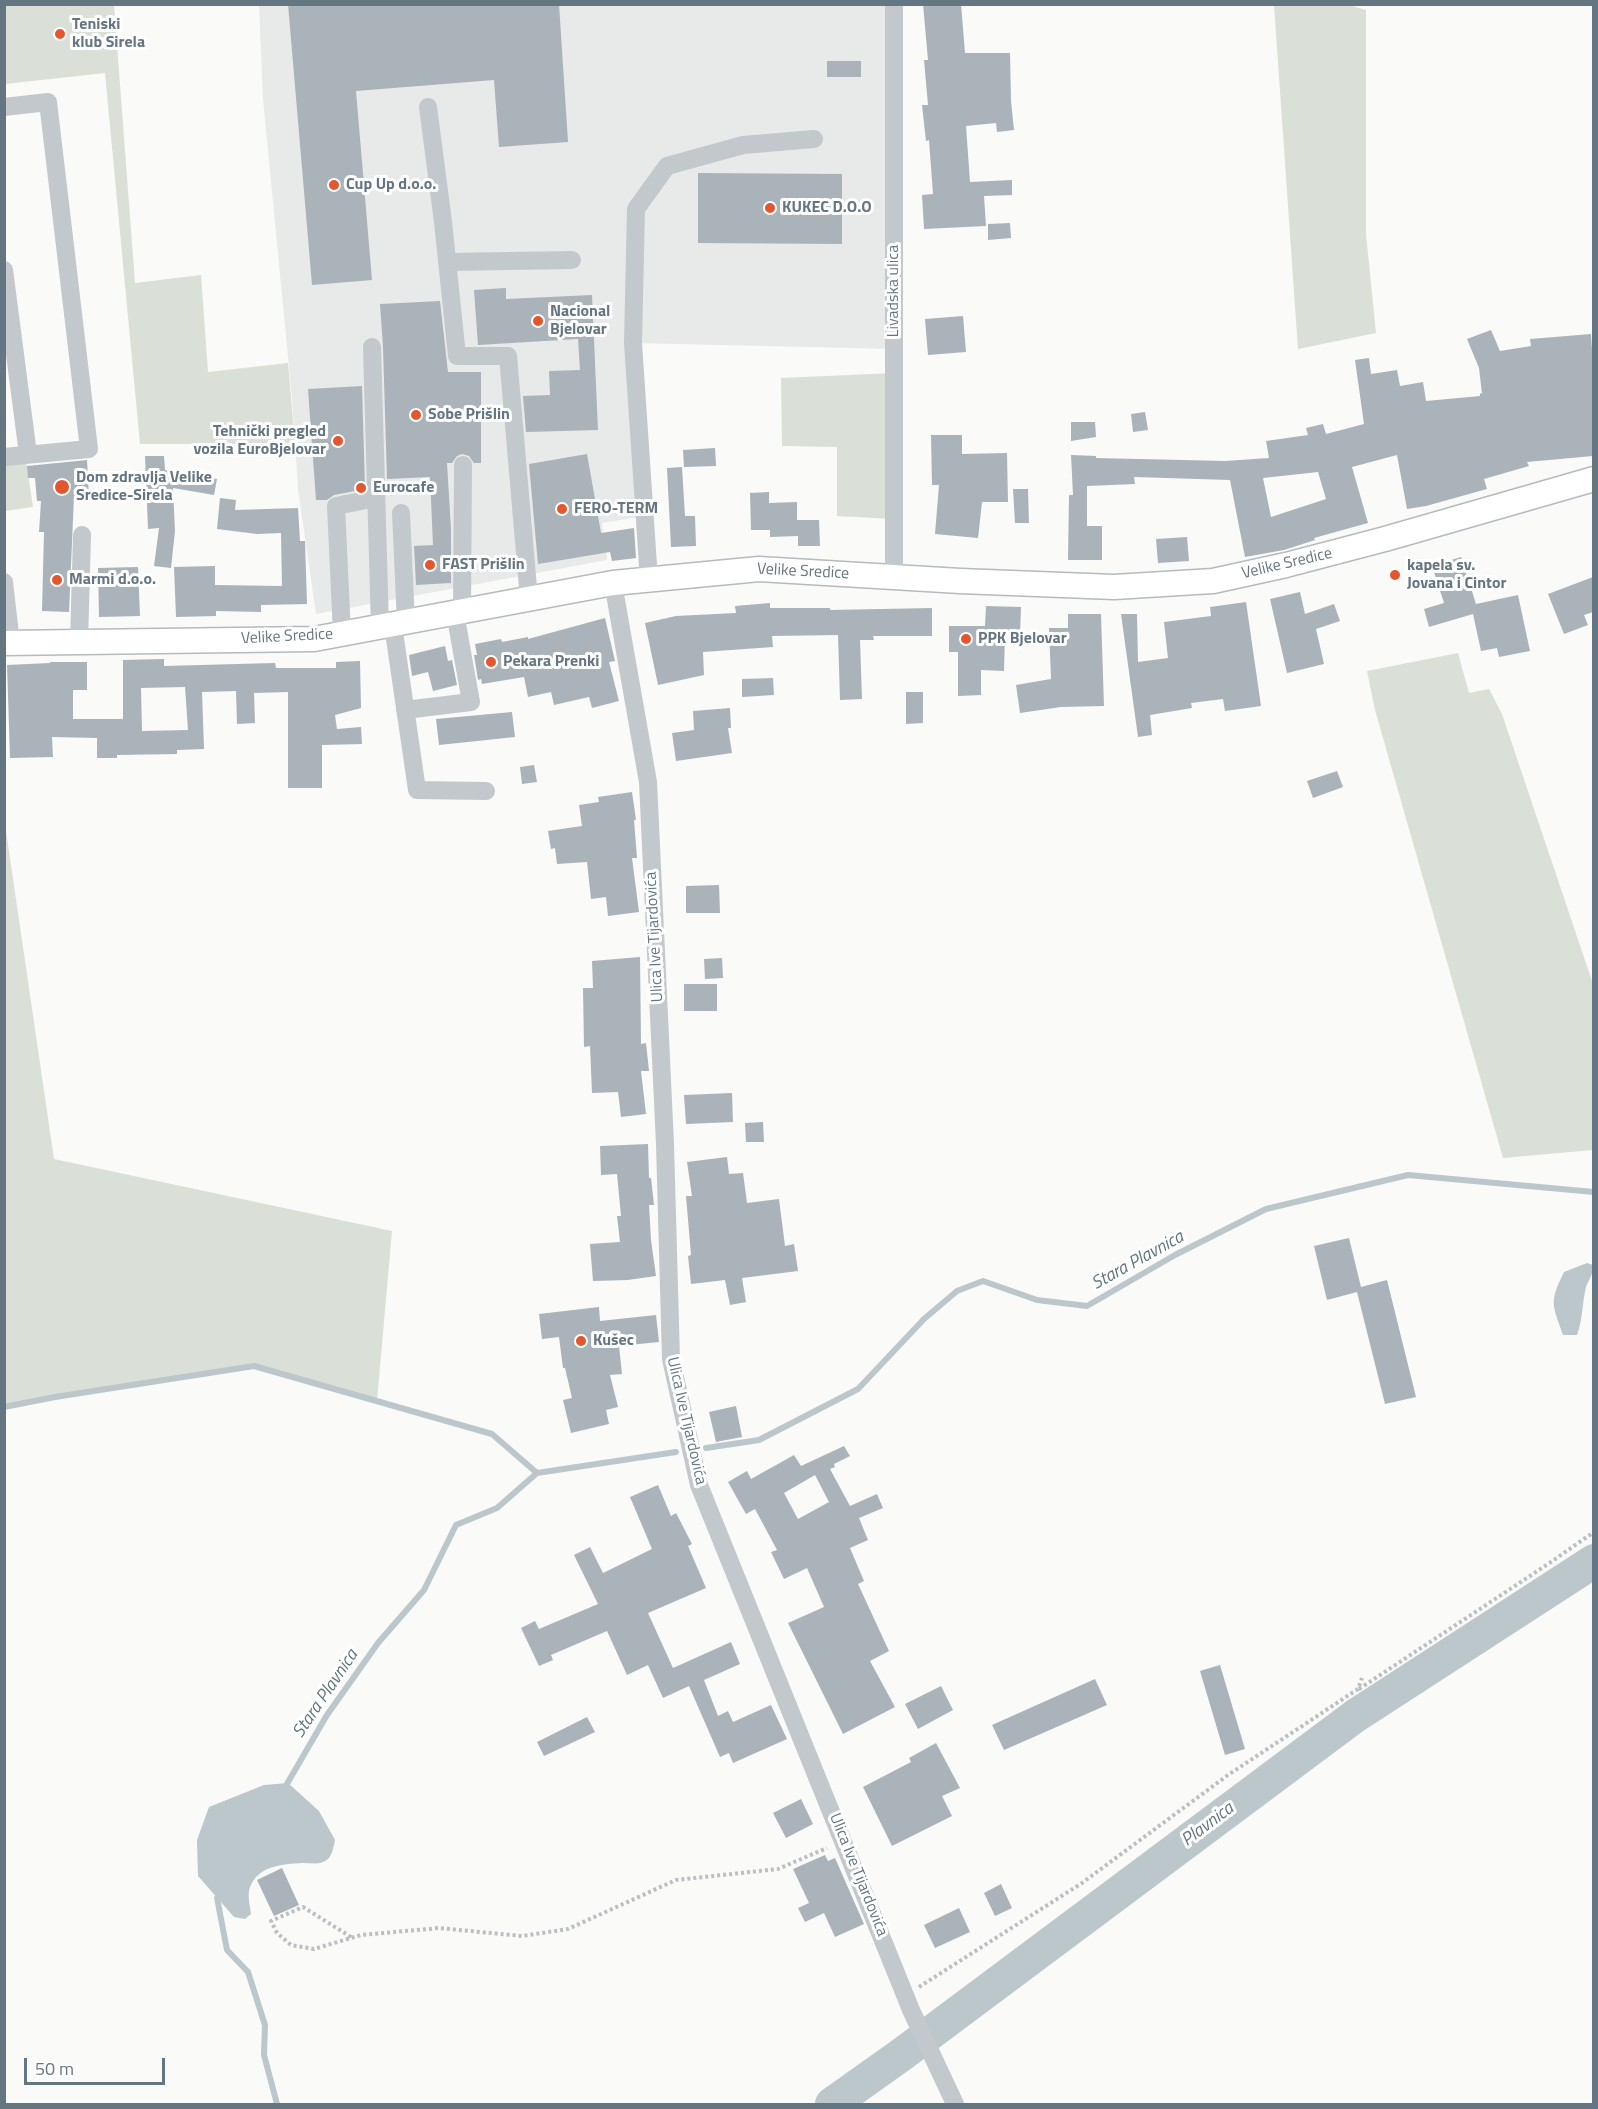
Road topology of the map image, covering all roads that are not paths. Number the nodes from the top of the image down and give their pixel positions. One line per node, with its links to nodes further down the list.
1 (894, 4): 16 (street, Livadska ulica)
2 (4, 107): 9 (street)
3 (428, 107): 6 (street)
4 (814, 139): 17 (street)
5 (572, 260): 6 (street)
6 (447, 262): 20 (street)
7 (4, 270): 9 (street)
8 (372, 347): 13 (street)
9 (28, 454): 10 (street)
10 (4, 457)
11 (463, 465): 21 (street)
12 (1593, 479): 16 (main road, Velike Sredice)
13 (376, 498): 22 (street); 23 (street)
14 (401, 513): 22 (street)
15 (82, 535): 25 (street)
16 (894, 577): 17 (main road, Velike Sredice)
17 (649, 579): 19 (main road, Velike Sredice)
18 (4, 582): 24 (street)
19 (613, 583): 20 (main road, Velike Sredice); 28 (street, Ulica Ive Tijardovića)
20 (529, 599): 21 (main road, Velike Sredice)
21 (458, 613): 22 (main road, Velike Sredice); 26 (street)
22 (393, 625): 23 (main road, Velike Sredice); 26 (street)
23 (342, 634): 25 (main road, Velike Sredice)
24 (8, 643): 25 (main road, Velike Sredice)
25 (79, 643)
26 (405, 710): 27 (street)
27 (486, 791)
28 (955, 2104)

